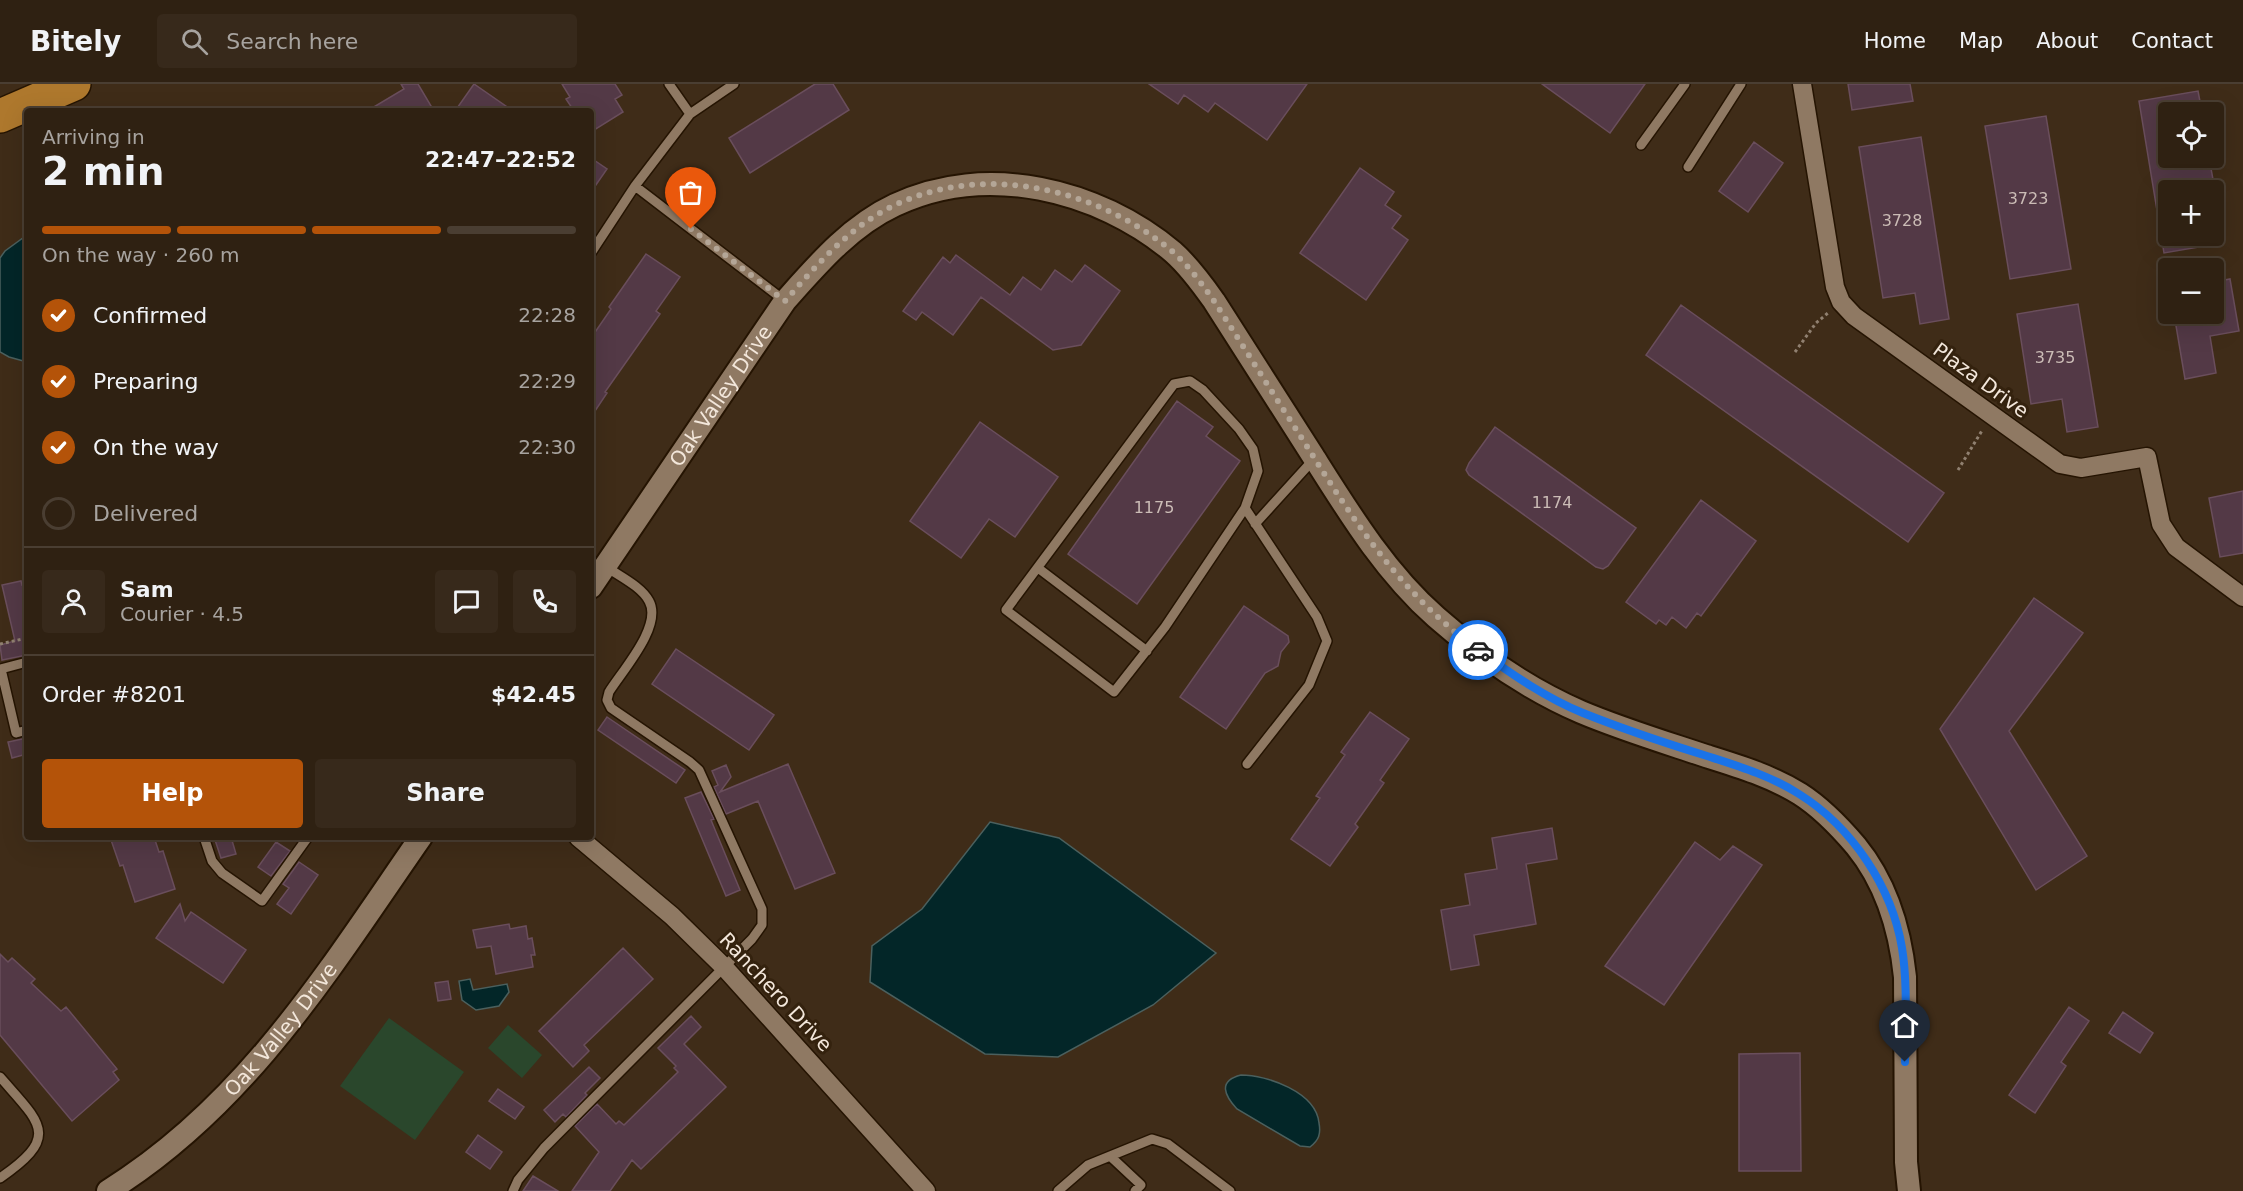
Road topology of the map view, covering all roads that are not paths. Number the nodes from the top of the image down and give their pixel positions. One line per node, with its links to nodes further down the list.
1 (74, 84): 8 (highway)
2 (669, 84): 7 (lane)
3 (734, 84): 7 (lane)
4 (1685, 84): 9 (lane)
5 (1741, 84): 10 (lane)
6 (1802, 84): 20 (street, Plaza Drive)
7 (690, 114): 11 (lane)
8 (0, 116)
9 (1641, 145)
10 (1688, 167)
11 (635, 186): 12 (lane); 13 (lane)
12 (594, 248)
13 (785, 301): 14 (street, Oak Valley Drive); 17 (street, Oak Valley Drive)
14 (1314, 459): 16 (lane); 39 (street, Oak Valley Drive)
15 (1245, 508): 16 (lane); 18 (lane); 21 (lane)
16 (1255, 524): 24 (lane)
17 (605, 566): 19 (street, Oak Valley Drive); 29 (lane)
18 (1038, 568): 21 (lane); 21 (lane)
19 (594, 582)
20 (2243, 597)
21 (1147, 651)
22 (24, 663): 23 (lane)
23 (24, 731)
24 (1247, 764)
25 (205, 840): 26 (lane)
26 (306, 840)
27 (419, 840): 34 (street, Oak Valley Drive)
28 (582, 840): 29 (street, Ranchero Drive)
29 (724, 967): 35 (lane); 36 (street, Ranchero Drive)
30 (0, 1077): 32 (lane)
31 (1110, 1156): 33 (lane); 37 (lane); 38 (lane)
32 (0, 1178)
33 (1141, 1189)
34 (108, 1191)
35 (513, 1191)
36 (926, 1191)
37 (1058, 1191)
38 (1230, 1191)
39 (1909, 1191)

